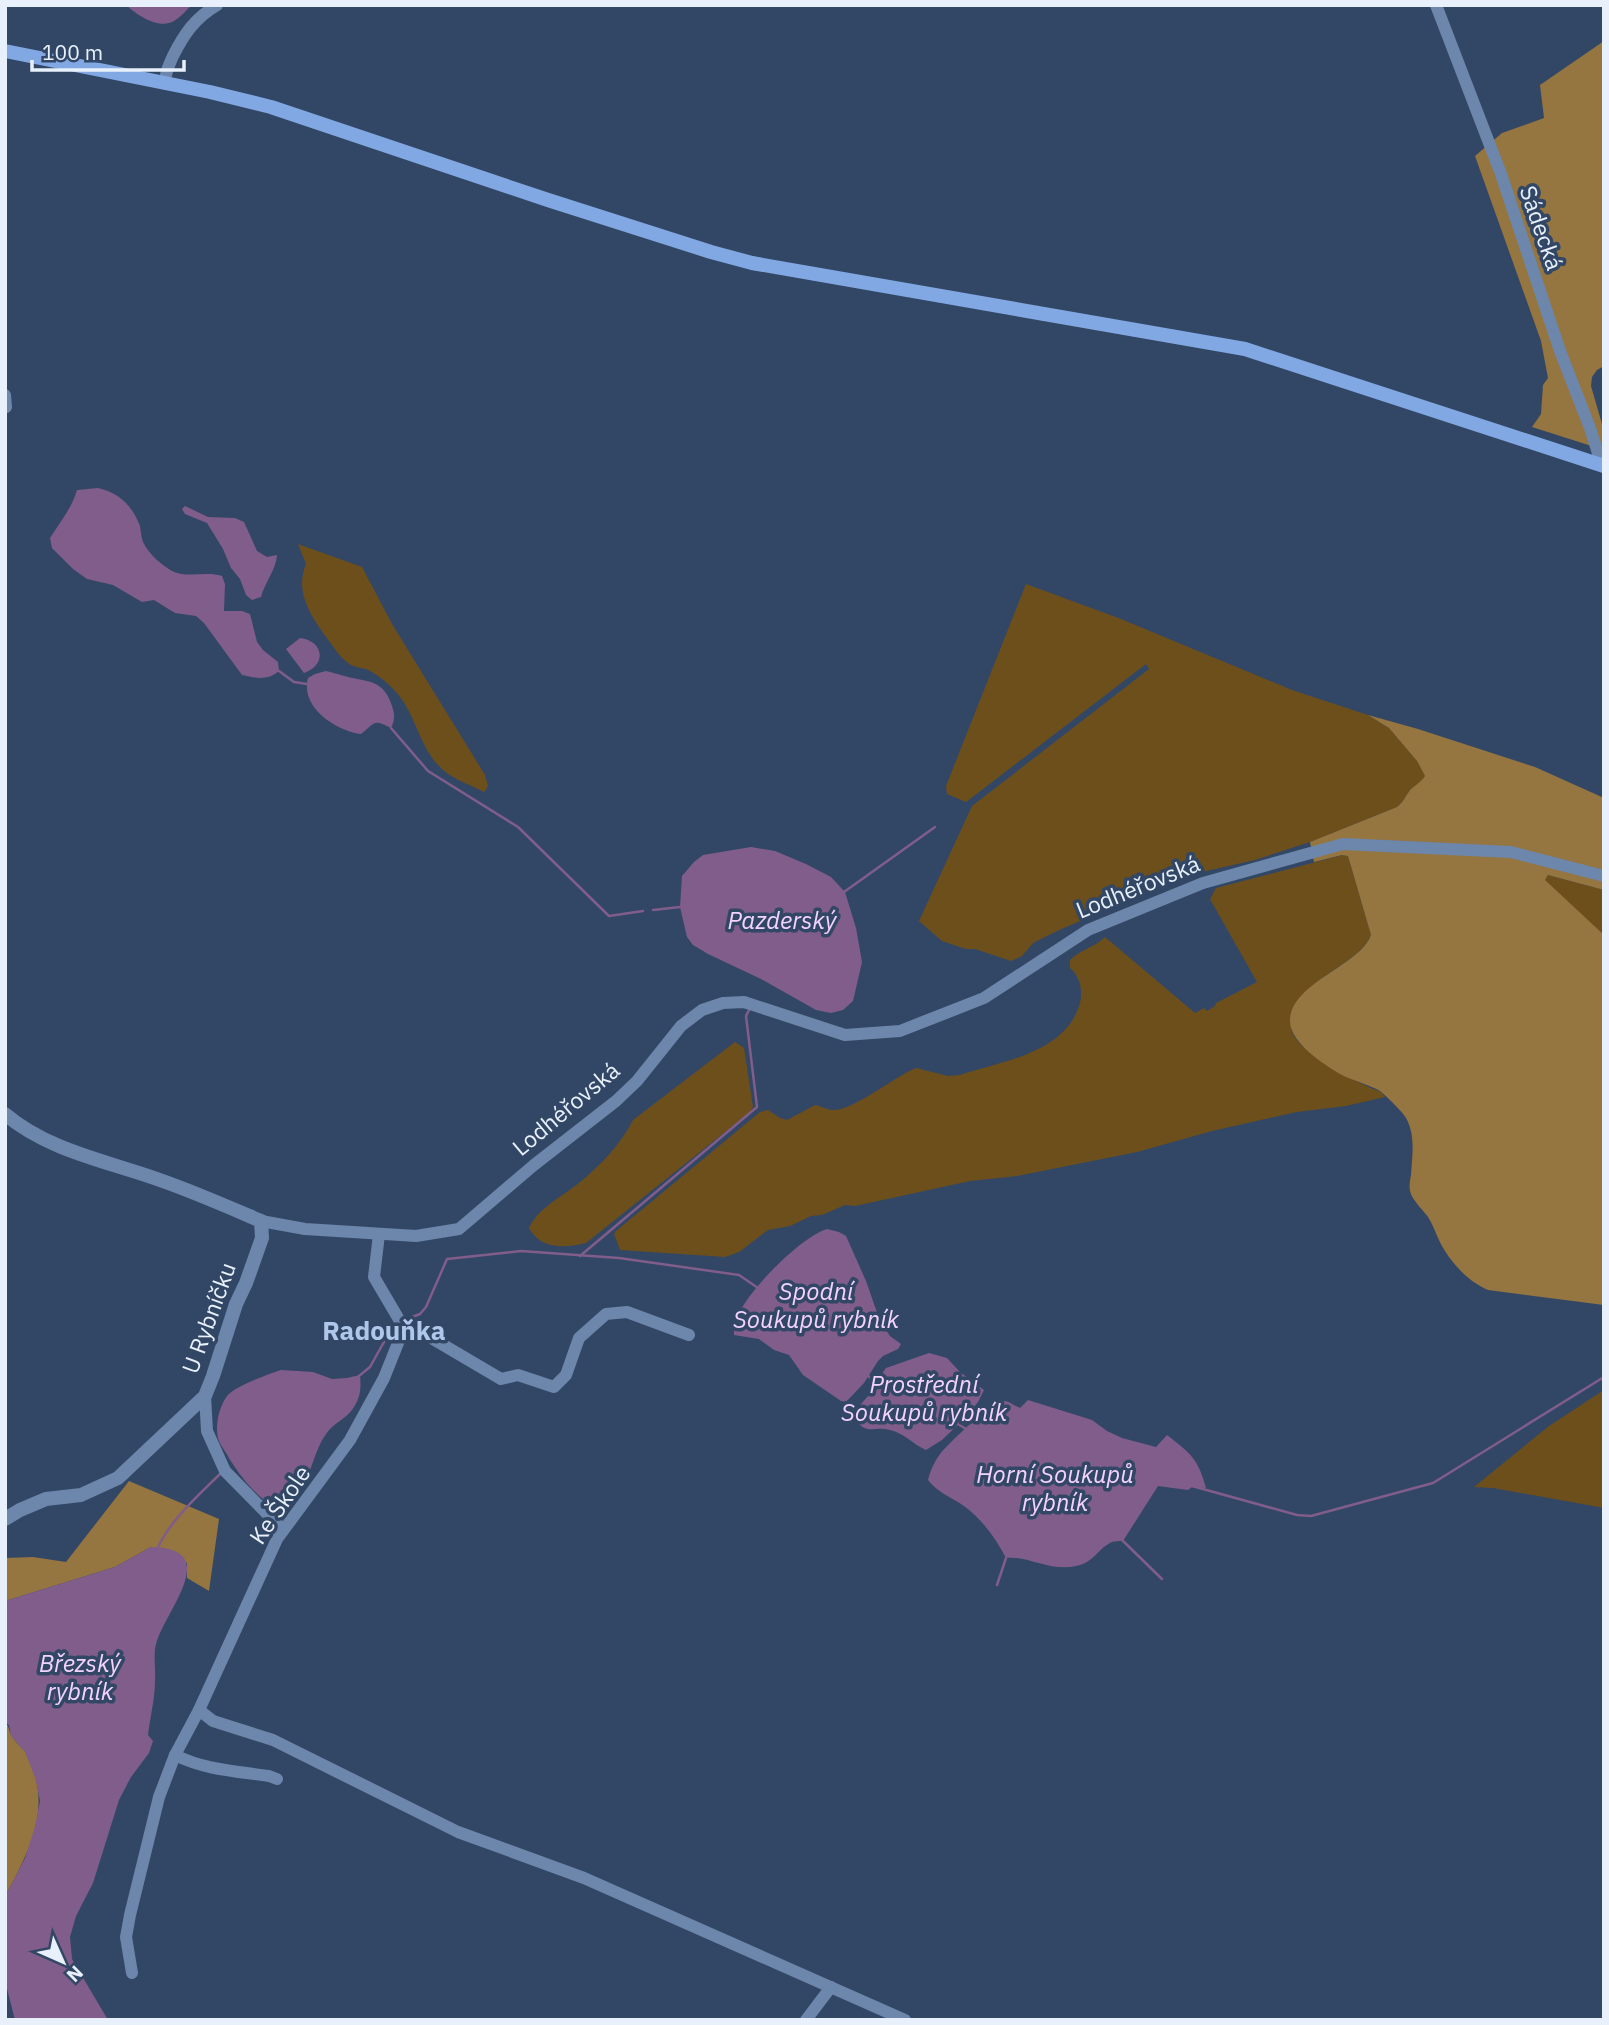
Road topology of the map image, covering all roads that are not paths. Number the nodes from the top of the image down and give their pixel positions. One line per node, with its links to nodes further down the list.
1 (217, 5): 4 (street)
2 (1436, 5): 5 (street, Sádecká)
3 (5, 51): 4 (main road)
4 (164, 83): 5 (main road)
5 (1603, 466)
6 (1604, 876): 9 (street, Lodhéřovská)
7 (5, 1114): 8 (street, Lodhéřovská)
8 (261, 1222): 9 (street, Lodhéřovská); 12 (street, U Rybníčku)
9 (379, 1234): 10 (street)
10 (404, 1328): 11 (street); 14 (street, Ke Škole)
11 (689, 1335)
12 (205, 1395): 13 (street); 14 (street, U Rybníčku)
13 (5, 1519)
14 (283, 1530): 15 (street, Ke Škole)
15 (198, 1710): 16 (street, Ke Škole); 19 (street)
16 (175, 1755): 17 (street); 18 (street, Ke Škole)
17 (276, 1779)
18 (132, 1973)
19 (831, 1987): 20 (street); 21 (street)
20 (806, 2020)
21 (905, 2020)

